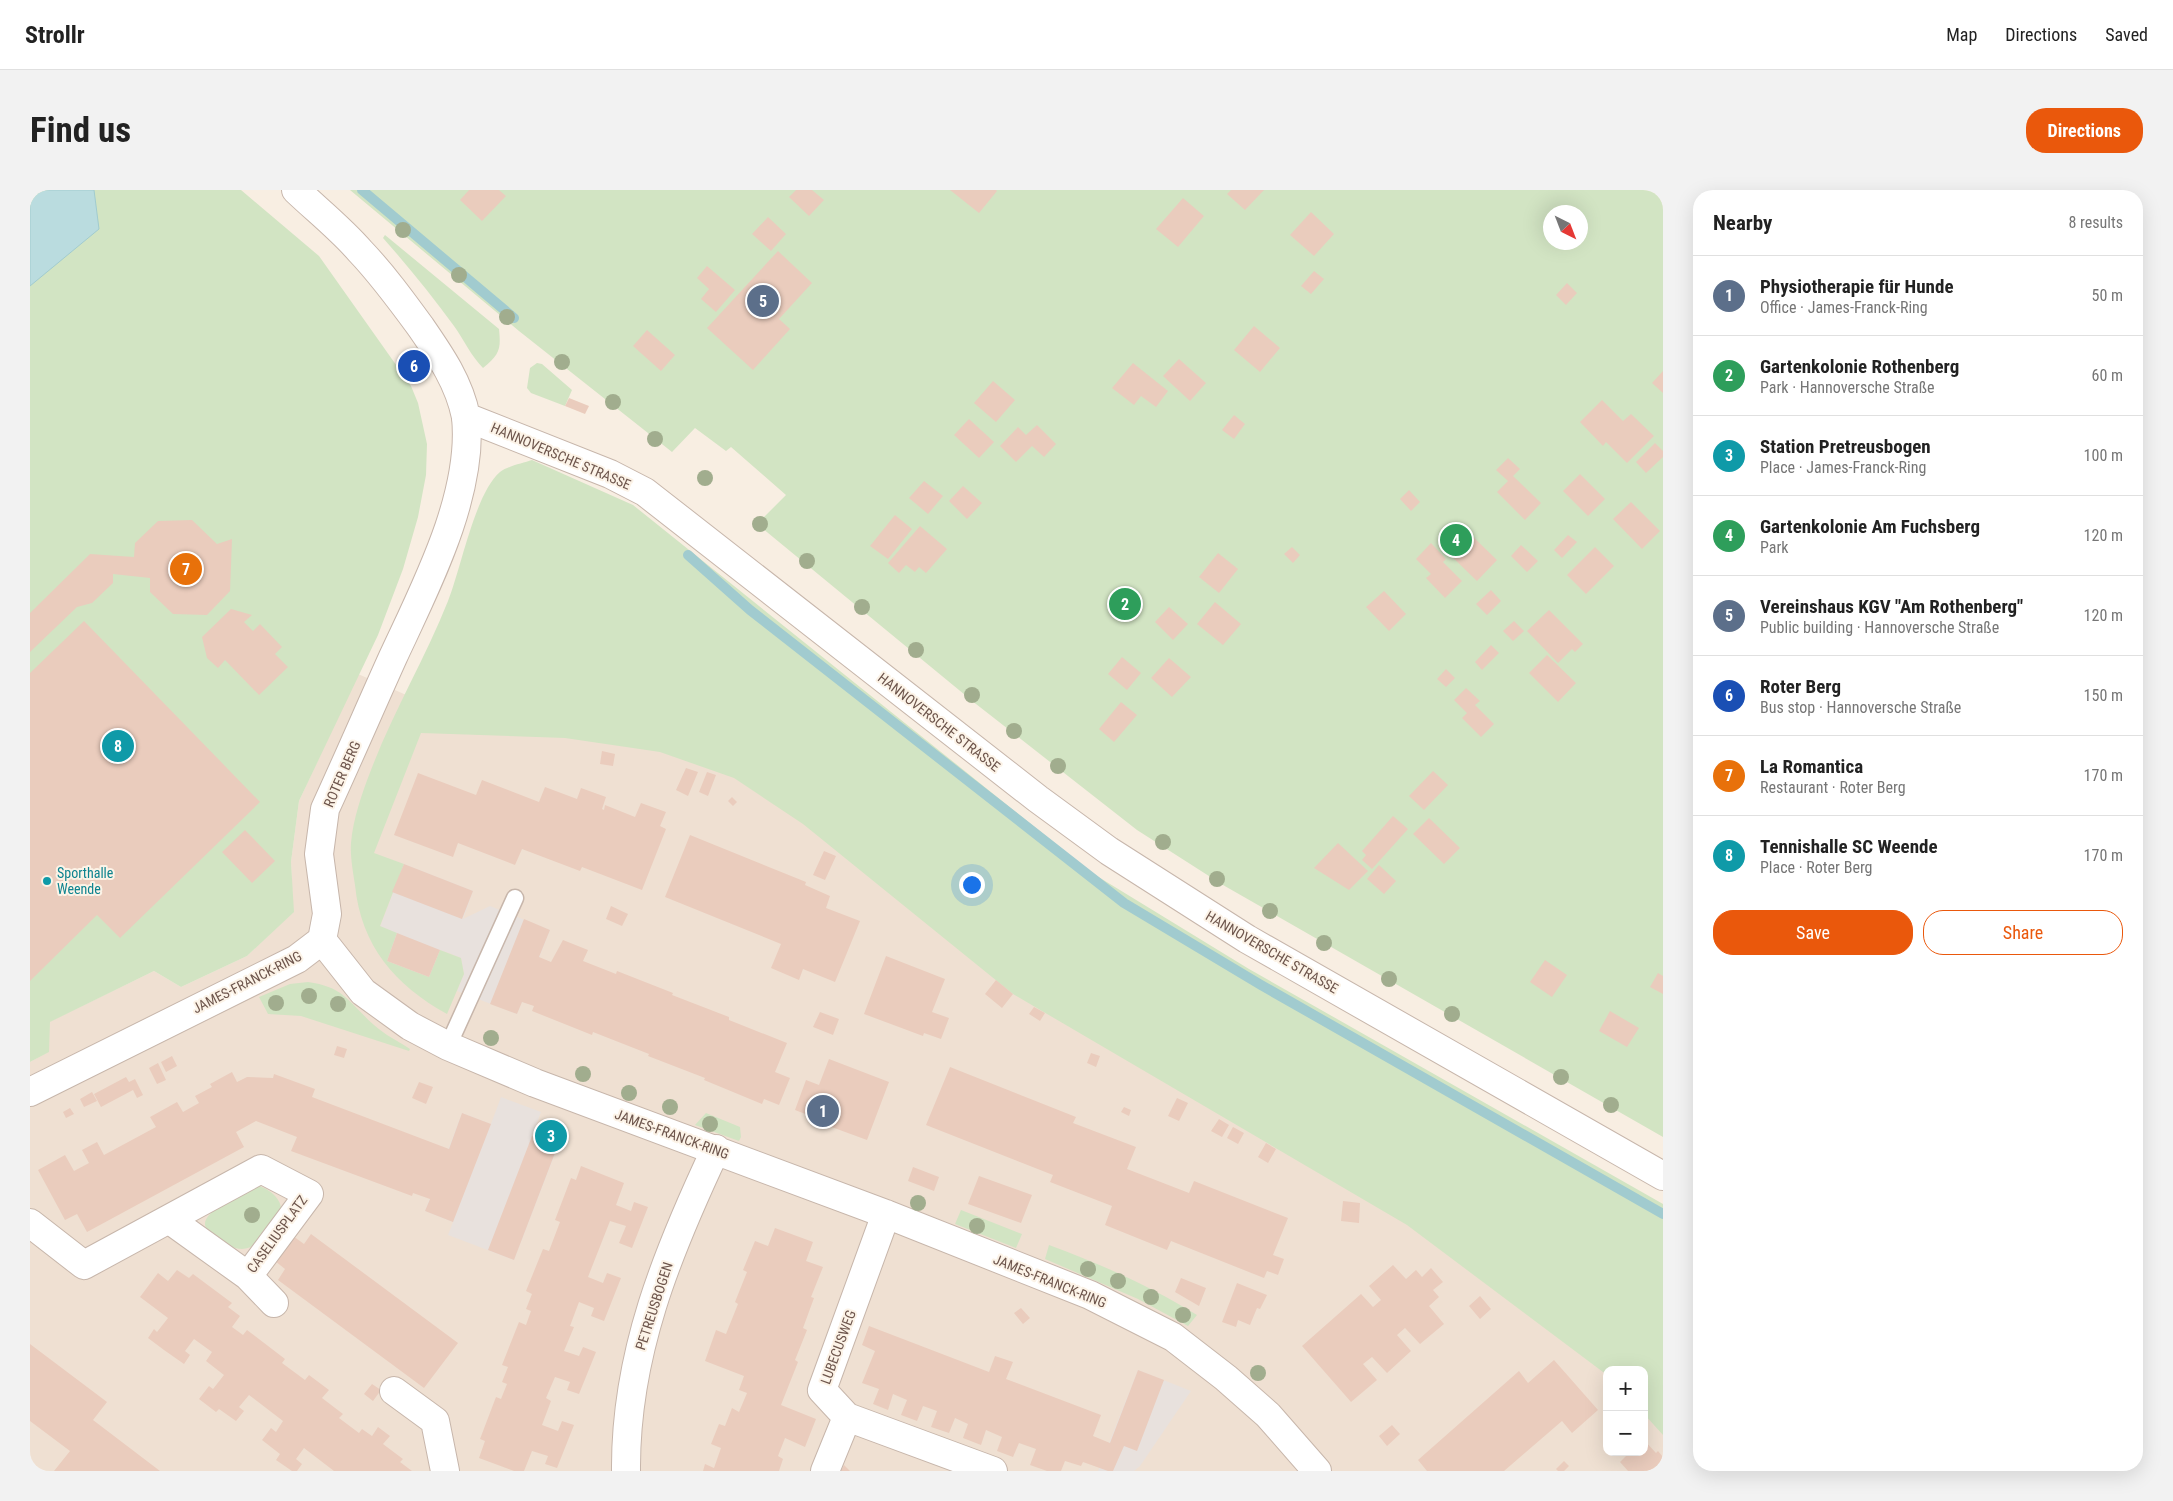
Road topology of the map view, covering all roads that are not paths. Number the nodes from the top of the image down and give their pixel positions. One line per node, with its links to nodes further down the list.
1 (296, 190): 2 (street)
2 (466, 417): 4 (street, ROTER BERG); 8 (street, HANNOVERSCHE STRASSE)
3 (515, 898): 5 (lane)
4 (322, 940): 5 (street, JAMES-FRANCK-RING); 6 (street, JAMES-FRANCK-RING)
5 (448, 1046): 7 (street, JAMES-FRANCK-RING)
6 (30, 1092)
7 (716, 1149): 9 (street, JAMES-FRANCK-RING); 18 (street, PETREUSBOGEN)
8 (1663, 1176)
9 (886, 1214): 15 (street, LUBECUSWEG); 20 (street, JAMES-FRANCK-RING)
10 (170, 1220): 11 (street, CASELIUSPLATZ); 12 (street, CASELIUSPLATZ); 12 (street, CASELIUSPLATZ)
11 (30, 1223)
12 (248, 1276): 13 (street)
13 (274, 1303)
14 (394, 1391): 17 (street)
15 (846, 1417): 16 (street); 19 (street)
16 (987, 1470)
17 (445, 1471)
18 (626, 1471)
19 (825, 1471)
20 (1317, 1471)

